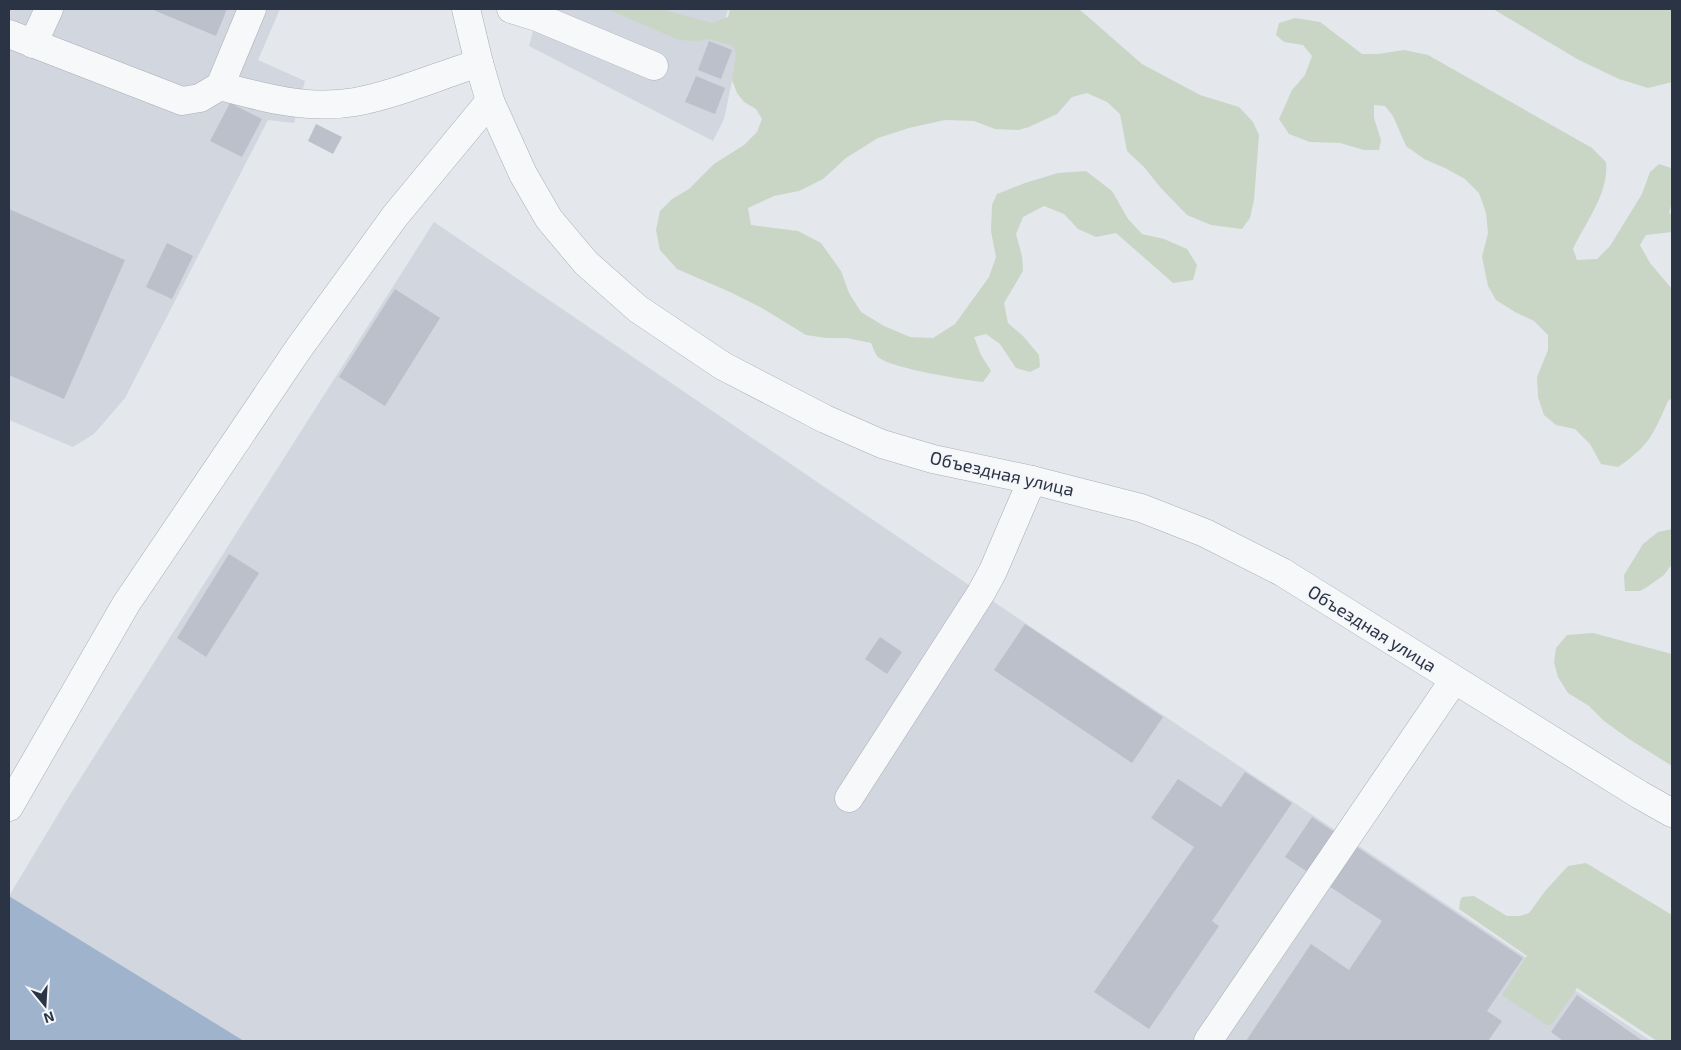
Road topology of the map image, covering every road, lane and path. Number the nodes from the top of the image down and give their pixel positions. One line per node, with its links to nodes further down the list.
1 (49, 9): 5 (street)
2 (252, 9): 8 (street)
3 (466, 9): 6 (street, Объездная улица)
4 (511, 9): 7 (street)
5 (21, 39): 8 (street)
6 (479, 62): 8 (street); 9 (street, Объездная улица)
7 (654, 66)
8 (220, 86)
9 (490, 101): 10 (street, Объездная улица); 13 (street)
10 (1032, 480): 11 (street, Объездная улица); 12 (street)
11 (1454, 680): 14 (street, Объездная улица); 15 (street)
12 (849, 798)
13 (9, 807)
14 (1672, 813)
15 (1208, 1041)

